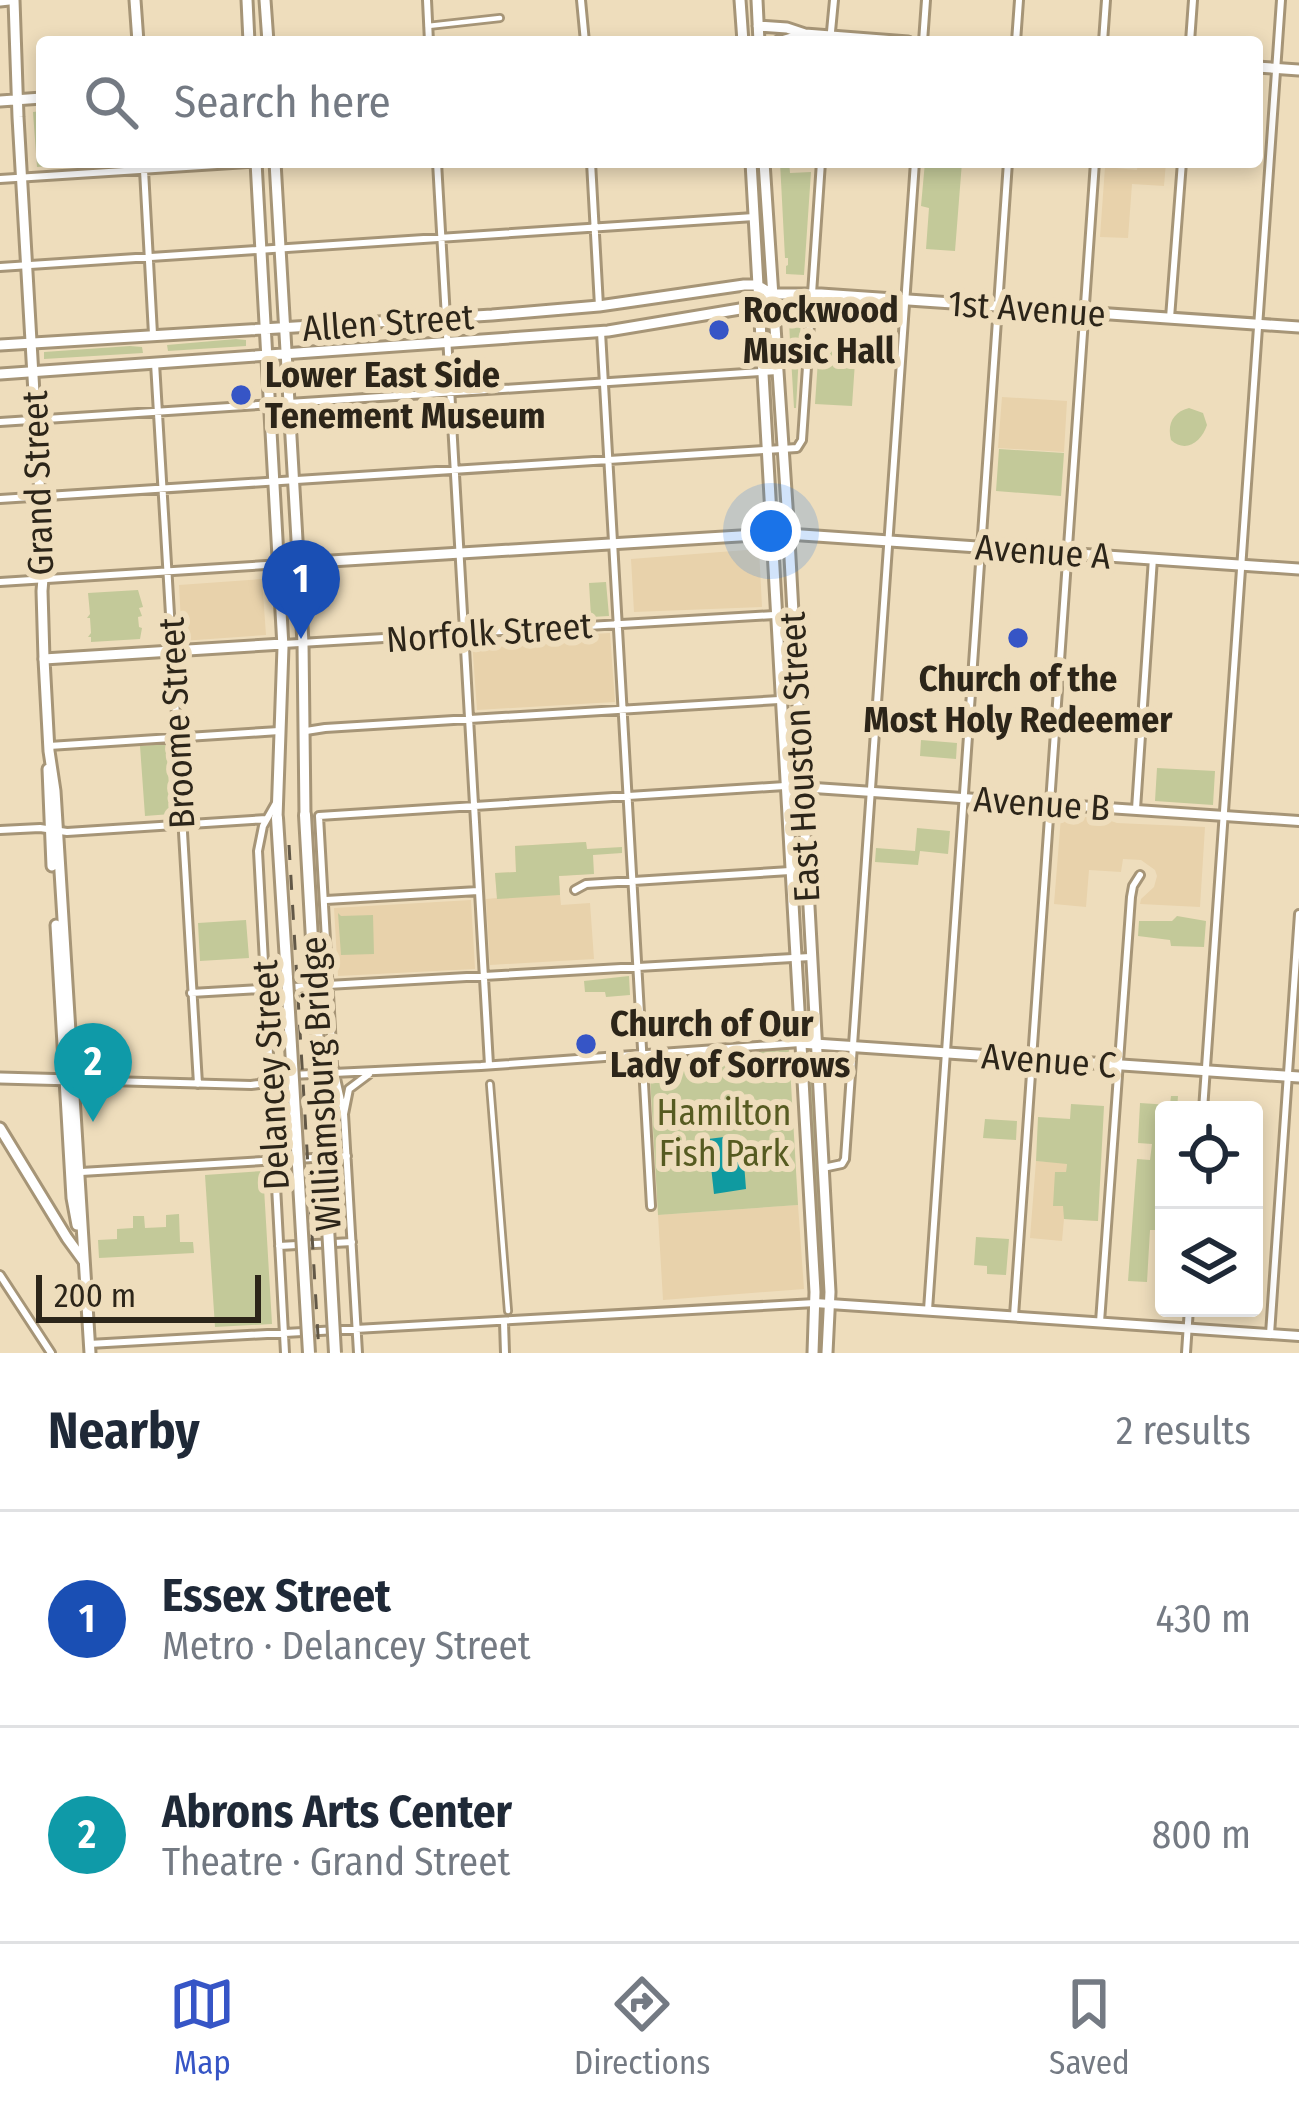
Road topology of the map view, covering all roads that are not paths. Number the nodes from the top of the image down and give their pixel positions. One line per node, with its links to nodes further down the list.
1 (12, 0): 15 (main road); 38 (main road, Grand Street)
2 (136, 0): 20 (main road)
3 (248, 0): 21 (main road)
4 (266, 0): 22 (main road)
5 (427, 0): 17 (street)
6 (581, 0): 24 (street)
7 (740, 0): 25 (main road)
8 (757, 0): 18 (main road)
9 (834, 0): 29 (street)
10 (926, 0): 30 (street)
11 (1019, 0): 31 (street)
12 (1106, 0): 32 (street)
13 (1193, 0): 33 (street)
14 (1280, 0): 35 (street)
15 (0, 1)
16 (500, 18): 17 (street)
17 (428, 26): 23 (street)
18 (758, 26): 19 (main road); 26 (main road)
19 (806, 34): 27 (main road); 28 (main road)
20 (138, 36)
21 (249, 36)
22 (268, 36)
23 (429, 36)
24 (584, 36)
25 (743, 36)
26 (759, 36)
27 (799, 36)
28 (816, 36)
29 (830, 36)
30 (923, 36)
31 (1016, 36)
32 (1103, 36)
33 (1190, 36)
34 (1263, 67): 35 (main road)
35 (1276, 68): 36 (main road); 73 (street)
36 (1299, 70)
37 (36, 98): 38 (main road)
38 (18, 99): 39 (main road); 53 (main road, Grand Street)
39 (0, 100)
40 (124, 168): 53 (street)
41 (144, 168): 60 (street)
42 (259, 168): 59 (main road, Delancey Street)
43 (275, 168): 58 (main road)
44 (437, 168): 57 (street)
45 (591, 168): 56 (street)
46 (751, 168): 55 (main road, East Houston Street)
47 (764, 168): 64 (main road, East Houston Street)
48 (821, 168): 65 (street)
49 (915, 168): 66 (street)
50 (1008, 168): 69 (street)
51 (1095, 168): 70 (street)
52 (1182, 168): 72 (street)
53 (22, 178): 54 (street); 61 (main road, Grand Street)
54 (0, 179)
55 (754, 218): 56 (street); 63 (main road, East Houston Street)
56 (595, 228): 57 (street); 68 (street)
57 (441, 238): 58 (street); 71 (street)
58 (280, 248): 59 (street); 75 (main road)
59 (261, 250): 60 (street); 76 (main road, Delancey Street)
60 (149, 257): 61 (street); 78 (street)
61 (27, 265): 62 (street); 80 (main road, Grand Street)
62 (0, 267)
63 (757, 285): 64 (main road); 67 (main road, East Houston Street); 68 (main road, Allen Street)
64 (772, 294): 65 (main road, 1st Avenue); 67 (main road); 85 (main road, East Houston Street)
65 (812, 294): 66 (main road, 1st Avenue); 96 (street)
66 (906, 300): 69 (main road, 1st Avenue); 107 (street)
67 (758, 304): 77 (main road, Allen Street); 87 (main road, East Houston Street)
68 (599, 306): 71 (main road, Allen Street)
69 (998, 306): 70 (main road, 1st Avenue); 109 (street)
70 (1086, 312): 72 (main road, 1st Avenue); 111 (street)
71 (445, 318): 75 (main road, Allen Street); 79 (street)
72 (1170, 318): 73 (main road, 1st Avenue)
73 (1257, 324): 74 (main road, 1st Avenue); 115 (street)
74 (1299, 327)
75 (284, 328): 76 (main road, Allen Street); 82 (main road)
76 (265, 330): 78 (main road, Allen Street); 83 (main road, Delancey Street)
77 (601, 332): 79 (main road, Allen Street); 89 (street)
78 (153, 335): 80 (main road, Allen Street)
79 (447, 342): 82 (main road, Allen Street); 90 (street)
80 (31, 343): 81 (main road, Allen Street); 86 (main road, Grand Street)
81 (0, 345)
82 (286, 354): 83 (main road, Allen Street); 91 (main road)
83 (267, 356): 84 (main road, Allen Street); 92 (main road, Delancey Street)
84 (155, 363): 86 (main road, Allen Street); 93 (street, Broome Street)
85 (777, 371): 87 (street); 96 (main road, East Houston Street)
86 (33, 372): 88 (main road, Allen Street); 94 (main road, Grand Street)
87 (762, 373): 89 (street); 97 (main road, East Houston Street)
88 (0, 374)
89 (604, 383): 90 (street); 98 (street)
90 (450, 393): 91 (street); 99 (street)
91 (289, 403): 92 (street); 100 (main road)
92 (269, 404): 93 (street); 101 (main road, Delancey Street)
93 (158, 412): 94 (street); 102 (street, Broome Street)
94 (36, 420): 95 (street); 103 (main road, Grand Street)
95 (0, 422)
96 (783, 449): 97 (street); 105 (main road, East Houston Street)
97 (766, 450): 98 (street); 106 (main road, East Houston Street)
98 (609, 460): 99 (street); 108 (street)
99 (454, 470): 100 (street); 110 (street)
100 (293, 480): 101 (street); 113 (main road)
101 (274, 481): 102 (street); 114 (main road, Delancey Street)
102 (162, 489): 103 (street); 117 (street, Broome Street)
103 (40, 497): 104 (street); 118 (main road, Grand Street)
104 (0, 499)
105 (788, 533): 106 (main road, Avenue A); 107 (main road, Avenue A); 120 (main road, East Houston Street)
106 (771, 534): 108 (main road, Avenue A); 121 (main road, East Houston Street)
107 (890, 540): 109 (main road, Avenue A); 138 (street)
108 (614, 543): 110 (main road, Avenue A); 122 (street)
109 (981, 546): 111 (main road, Avenue A); 140 (street)
110 (459, 553): 113 (main road, Avenue A); 123 (street)
111 (1069, 553): 112 (main road, Avenue A); 141 (street)
112 (1154, 559): 115 (main road, Avenue A); 143 (street)
113 (298, 563): 114 (street); 124 (main road)
114 (278, 564): 117 (street); 125 (main road, Delancey Street)
115 (1240, 565): 116 (main road, Avenue A); 145 (street)
116 (1299, 568)
117 (167, 571): 118 (street); 126 (street, Broome Street)
118 (42, 579): 119 (street); 127 (main road, Grand Street)
119 (0, 582)
120 (790, 614): 121 (street, Norfolk Street); 129 (main road, East Houston Street)
121 (775, 615): 122 (street, Norfolk Street); 128 (main road, East Houston Street)
122 (618, 624): 123 (street, Norfolk Street); 130 (street)
123 (463, 634): 124 (street, Norfolk Street); 131 (street)
124 (303, 643): 125 (street, Norfolk Street); 133 (main road)
125 (283, 644): 126 (main road, Norfolk Street); 132 (main road, Delancey Street)
126 (171, 652): 127 (main road, Norfolk Street); 134 (street, Broome Street)
127 (44, 659): 135 (main road, Grand Street)
128 (781, 700): 129 (street); 130 (street); 136 (main road, East Houston Street)
129 (796, 700): 137 (main road, East Houston Street)
130 (623, 710): 131 (street); 139 (street)
131 (468, 719): 133 (street); 142 (street)
132 (279, 731): 134 (street); 147 (main road, Delancey Street)
133 (305, 731): 144 (main road)
134 (176, 737): 135 (street); 149 (street, Broome Street)
135 (49, 748): 150 (main road, Grand Street)
136 (785, 786): 137 (street, Avenue B); 139 (street); 154 (main road, East Houston Street)
137 (801, 786): 138 (street, Avenue B); 153 (main road, East Houston Street)
138 (871, 790): 140 (street, Avenue B); 170 (street)
139 (628, 796): 142 (street); 156 (street)
140 (964, 797): 141 (street, Avenue B); 171 (street)
141 (1050, 803): 143 (street, Avenue B); 173 (street)
142 (473, 805): 146 (street); 158 (street)
143 (1136, 809): 145 (street, Avenue B)
144 (305, 815): 152 (highway, Williamsburg Bridge)
145 (1223, 815): 148 (street, Avenue B); 176 (street)
146 (320, 816): 152 (highway); 159 (street, Delancey Street)
147 (272, 818): 149 (street); 166 (street, Delancey Street); 213 (highway, Williamsburg Bridge, bridge)
148 (1299, 821)
149 (181, 824): 150 (street); 167 (street, Broome Street)
150 (53, 829): 151 (street); 182 (main road, Grand Street)
151 (0, 830)
152 (307, 838): 214 (highway, Williamsburg Bridge, bridge)
153 (806, 870): 154 (street); 161 (main road, East Houston Street)
154 (790, 872): 156 (street); 162 (main road, East Houston Street)
155 (1140, 875): 175 (street)
156 (632, 880): 157 (street); 163 (street)
157 (574, 890)
158 (478, 891): 159 (street); 164 (street)
159 (325, 900): 165 (street, Delancey Street)
160 (1299, 914): 180 (street)
161 (811, 957): 162 (street); 169 (main road, East Houston Street)
162 (795, 958): 163 (street); 168 (main road, East Houston Street)
163 (637, 967): 164 (street); 172 (street)
164 (483, 976): 165 (street); 174 (street)
165 (330, 985): 166 (street); 177 (street, Delancey Street)
166 (266, 989): 167 (street); 179 (street, Delancey Street)
167 (191, 993): 183 (street, Broome Street)
168 (800, 1043): 169 (main road, Avenue C); 172 (street); 197 (main road, East Houston Street)
169 (816, 1043): 170 (main road, Avenue C); 190 (main road, East Houston Street)
170 (853, 1046): 171 (main road, Avenue C); 190 (street)
171 (946, 1053): 173 (main road, Avenue C); 199 (street)
172 (642, 1054): 174 (street); 192 (street)
173 (1032, 1059): 175 (main road, Avenue C); 201 (street)
174 (489, 1065): 178 (street)
175 (1118, 1065): 176 (main road, Avenue C); 204 (street)
176 (1205, 1071): 180 (main road, Avenue C); 185 (street)
177 (334, 1072): 178 (street); 179 (street); 186 (street, Delancey Street)
178 (370, 1072): 186 (street, Delancey Street)
179 (270, 1076): 183 (street); 189 (street, Delancey Street)
180 (1293, 1077): 208 (street)
181 (0, 1078): 182 (main road)
182 (69, 1080): 183 (street); 191 (main road, Grand Street)
183 (198, 1084)
184 (490, 1084): 200 (street)
185 (1203, 1101)
186 (344, 1114): 188 (street, Delancey Street)
187 (0, 1128): 195 (main road)
188 (347, 1156): 189 (street); 193 (street, Delancey Street)
189 (275, 1160): 191 (street); 194 (street, Delancey Street)
190 (823, 1168): 198 (main road, East Houston Street)
191 (75, 1172): 195 (main road, Grand Street)
192 (652, 1206)
193 (352, 1242): 194 (street); 206 (street, Delancey Street)
194 (279, 1246): 207 (street, Delancey Street)
195 (83, 1260): 210 (main road, Grand Street)
196 (0, 1275): 211 (street)
197 (815, 1304): 198 (street); 203 (street); 217 (main road, East Houston Street)
198 (830, 1304): 199 (street); 218 (main road, East Houston Street)
199 (928, 1310): 201 (street)
200 (508, 1311)
201 (1013, 1316): 204 (street)
202 (1188, 1317): 205 (street)
203 (504, 1322): 206 (street); 216 (street)
204 (1100, 1322): 205 (street)
205 (1187, 1329): 208 (street); 219 (street)
206 (356, 1331): 207 (street); 215 (street, Delancey Street)
207 (284, 1333): 210 (street); 212 (street, Delancey Street)
208 (1270, 1334): 209 (street)
209 (1299, 1336)
210 (89, 1348)
211 (51, 1353)
212 (285, 1353)
213 (310, 1353)
214 (335, 1353)
215 (358, 1353)
216 (505, 1353)
217 (813, 1353)
218 (827, 1353)
219 (1186, 1353)

